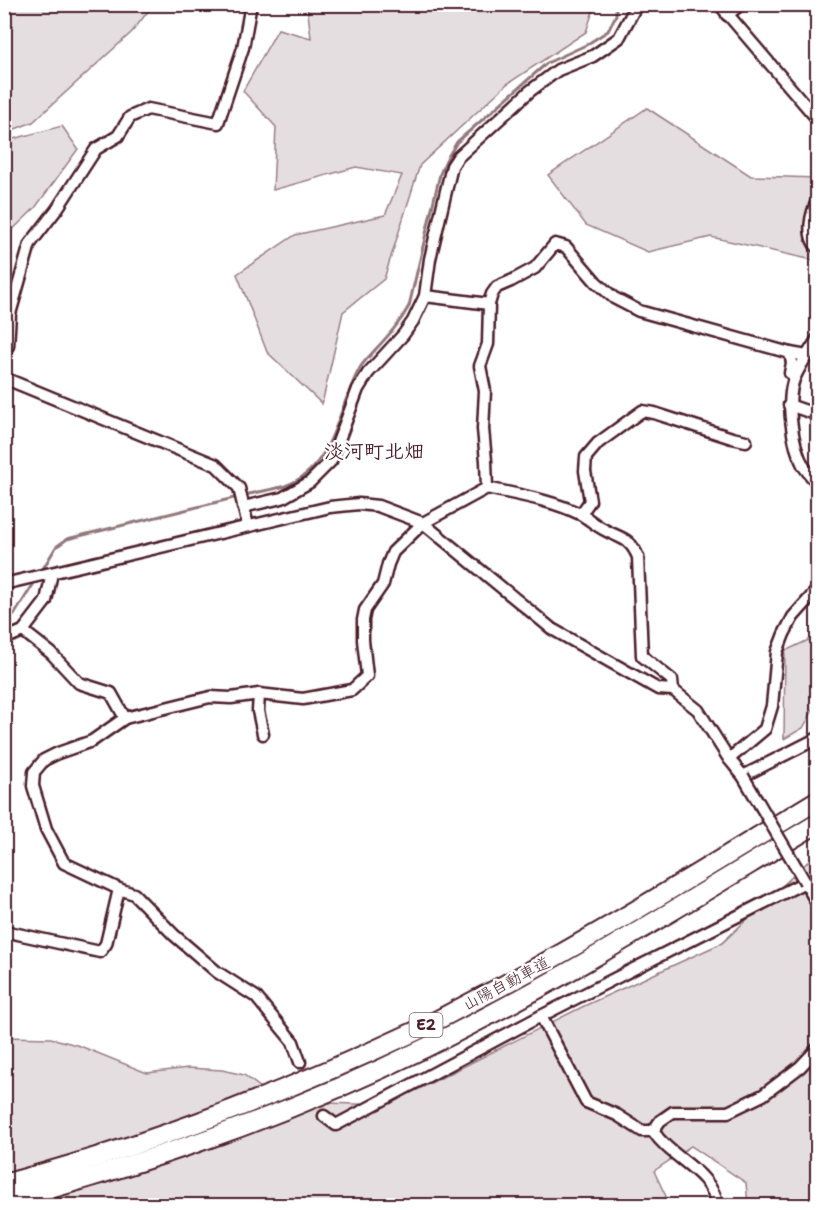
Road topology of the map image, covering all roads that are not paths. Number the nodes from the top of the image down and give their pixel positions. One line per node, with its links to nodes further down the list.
1 (251, 4): 12 (street)
2 (637, 4): 9 (street)
3 (719, 4): 5 (street)
4 (741, 4): 5 (street)
5 (727, 15): 6 (street)
6 (818, 120)
7 (818, 199): 8 (street)
8 (818, 248)
9 (425, 296): 10 (street); 22 (street)
10 (489, 304): 13 (street); 21 (street)
11 (818, 338): 14 (street)
12 (4, 351)
13 (790, 353): 14 (street); 15 (street)
14 (807, 356): 15 (street)
15 (795, 375): 17 (street)
16 (4, 378): 23 (street)
17 (789, 405): 18 (street); 20 (street)
18 (818, 415)
19 (746, 441): 24 (street)
20 (818, 484)
21 (487, 488): 24 (street); 26 (street)
22 (282, 498): 23 (street); 25 (street)
23 (243, 507): 27 (street)
24 (581, 514): 33 (street)
25 (287, 517): 26 (street); 27 (street)
26 (423, 523): 33 (street); 34 (street)
27 (248, 526): 28 (street)
28 (52, 573): 29 (street); 31 (street)
29 (4, 585)
30 (818, 589): 38 (street)
31 (23, 631): 32 (street); 35 (street)
32 (4, 639)
33 (673, 690): 38 (street)
34 (259, 694): 35 (street); 36 (street)
35 (125, 718): 43 (street)
36 (263, 734)
37 (818, 738): 39 (street)
38 (729, 759): 39 (street)
39 (743, 776): 42 (street, bridge)
40 (818, 800): 51 (highway, 山陽自動車道 / E2)
41 (818, 823): 52 (highway, 山陽自動車道 / E2)
42 (805, 882): 44 (street); 46 (street)
43 (119, 889): 45 (street); 48 (street)
44 (818, 905)
45 (4, 931)
46 (541, 1016): 49 (street); 50 (street)
47 (818, 1048): 50 (street)
48 (300, 1062)
49 (324, 1116)
50 (653, 1131): 53 (street)
51 (4, 1184)
52 (4, 1202)
53 (718, 1206)

